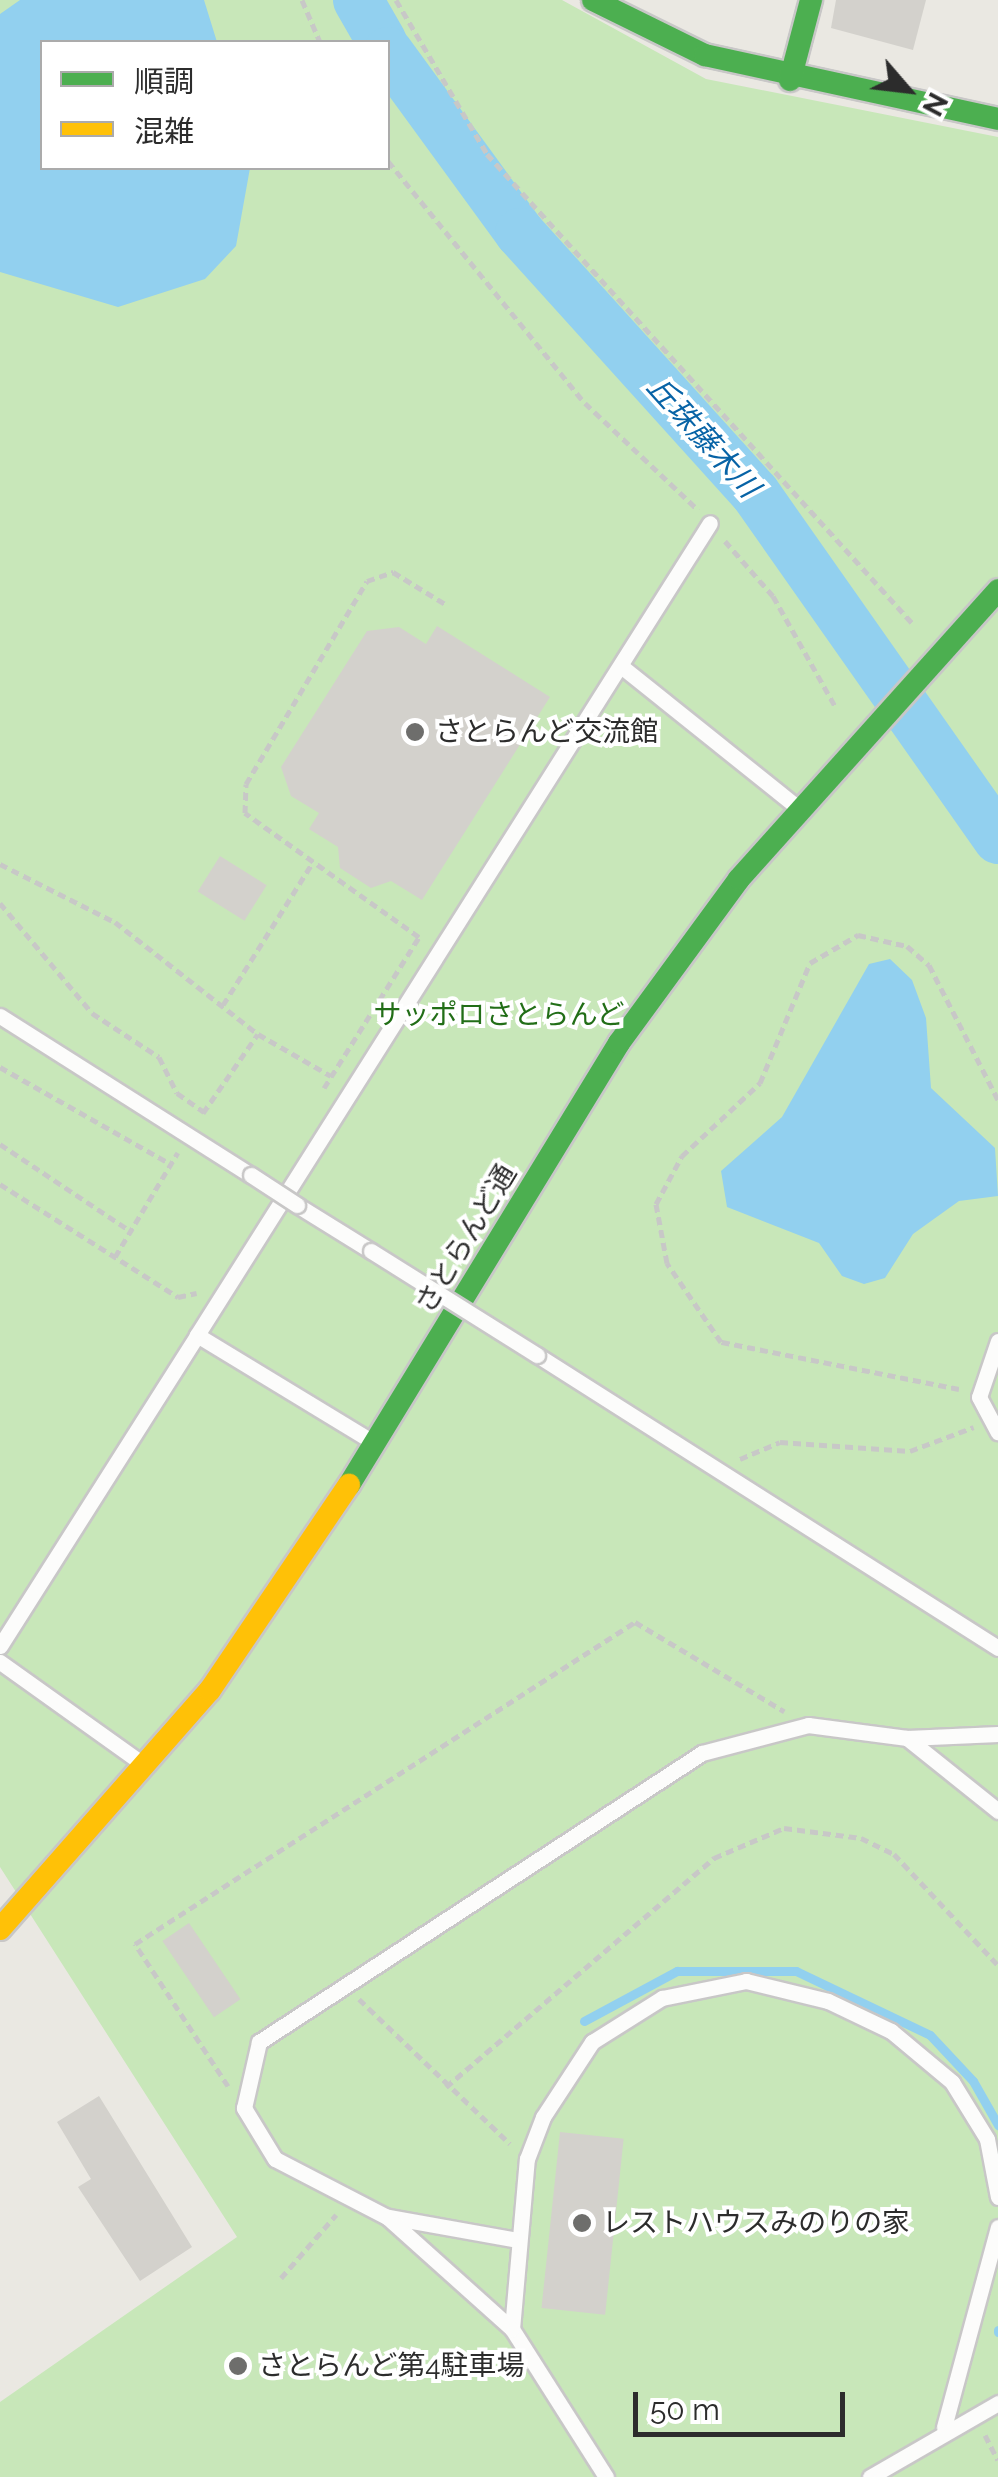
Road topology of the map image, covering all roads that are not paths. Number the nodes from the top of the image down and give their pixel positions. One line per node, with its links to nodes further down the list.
1 (594, 0): 3 (street)
2 (811, 0): 3 (street)
3 (790, 80): 4 (street)
4 (998, 120)
5 (710, 524): 7 (lane)
6 (998, 590): 8 (street, さとらんど通)
7 (621, 666): 8 (lane); 10 (lane)
8 (798, 808): 13 (street, さとらんど通)
9 (0, 1016): 15 (lane, bridge)
10 (196, 1335): 13 (lane); 14 (lane)
11 (998, 1340): 12 (lane)
12 (994, 1425)
13 (379, 1446): 19 (street, さとらんど通)
14 (0, 1646)
15 (998, 1648)
16 (0, 1662): 19 (lane)
17 (998, 1734): 18 (lane)
18 (907, 1738): 20 (lane); 23 (lane)
19 (145, 1766): 21 (street, さとらんど通)
20 (998, 1811)
21 (0, 1929)
22 (998, 2197): 25 (lane)
23 (387, 2217): 25 (lane); 26 (lane)
24 (998, 2227): 28 (lane)
25 (518, 2240): 26 (lane)
26 (512, 2330): 29 (lane)
27 (998, 2403): 28 (lane)
28 (944, 2427): 30 (lane)
29 (606, 2477)
30 (870, 2477)

